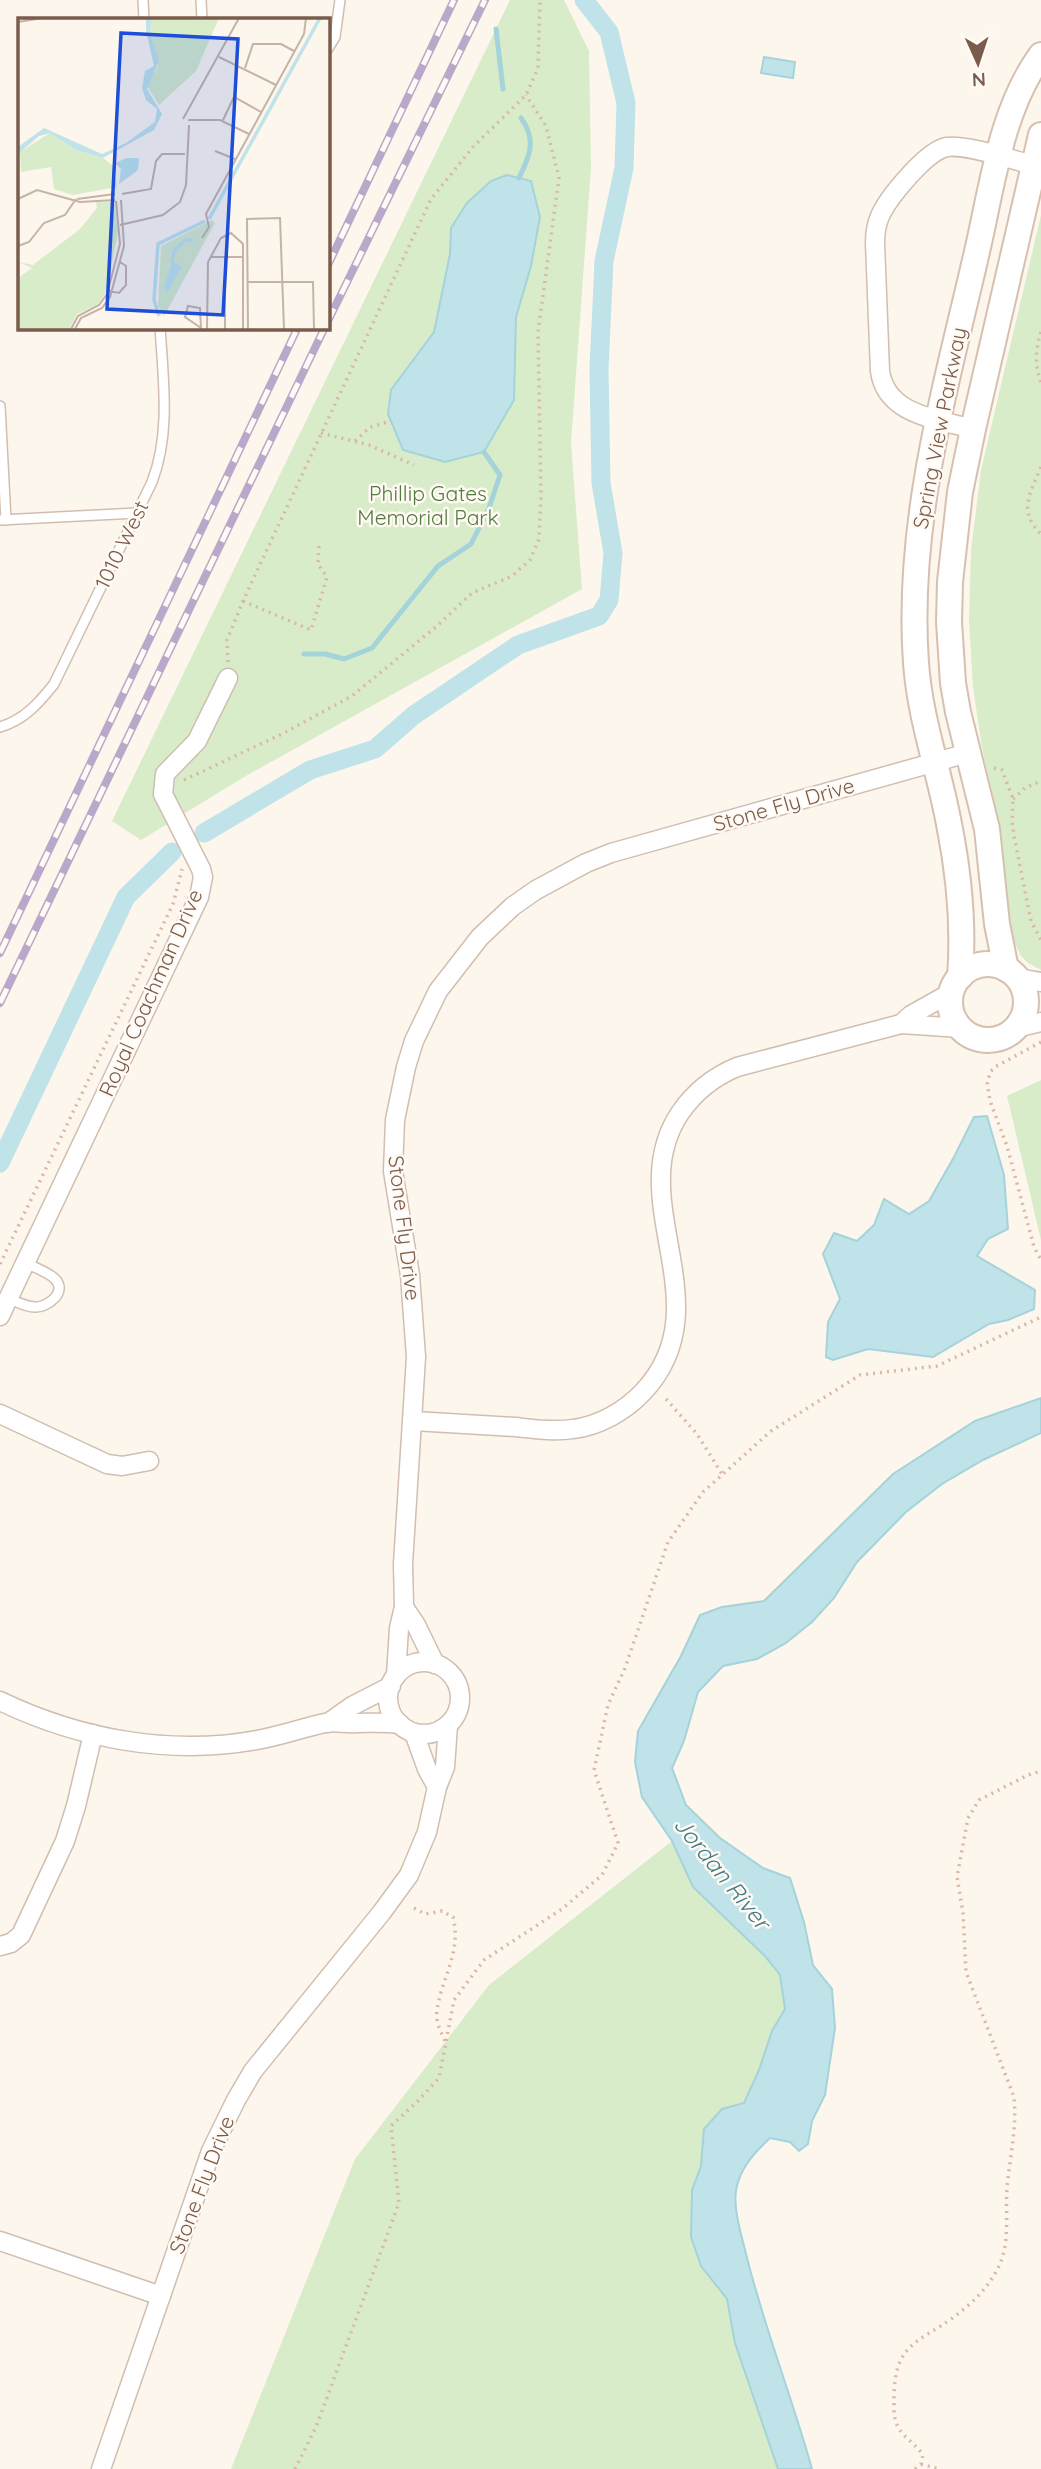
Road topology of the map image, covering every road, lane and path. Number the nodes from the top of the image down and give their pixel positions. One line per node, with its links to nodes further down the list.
1 (143, 0): 5 (lane)
2 (201, 0): 6 (lane)
3 (340, 0): 7 (lane)
4 (540, 0): 9 (path)
5 (144, 18)
6 (202, 18)
7 (329, 47)
8 (1041, 55): 11 (street, Spring View Parkway)
9 (526, 95): 20 (path); 35 (path)
10 (1041, 135): 12 (street, Spring View Parkway)
11 (999, 156): 12 (street); 17 (street, Spring View Parkway); 17 (street)
12 (1033, 165): 19 (street, Spring View Parkway)
13 (160, 329): 24 (lane, 1010 West)
14 (1041, 332): 15 (path)
15 (1041, 383)
16 (0, 407): 25 (lane)
17 (938, 419): 19 (street); 32 (street, Spring View Parkway)
18 (391, 421): 21 (path)
19 (973, 429): 31 (street, Spring View Parkway)
20 (321, 433): 21 (path); 28 (path)
21 (355, 441): 22 (path)
22 (414, 465)
23 (1041, 467): 26 (path)
24 (138, 513): 25 (lane); 30 (lane, 1010 West)
25 (3, 520)
26 (1039, 533)
27 (319, 544): 28 (path)
28 (243, 601): 29 (path)
29 (228, 678): 47 (street, Royal Coachman Drive)
30 (0, 727)
31 (968, 753): 32 (street, Stone Fly Drive); 39 (street, Spring View Parkway)
32 (934, 762): 40 (street, Spring View Parkway); 54 (street, Stone Fly Drive)
33 (989, 769): 36 (path)
34 (1041, 781): 36 (path)
35 (180, 782)
36 (1013, 799): 38 (path)
37 (181, 864): 48 (path)
38 (1041, 940)
39 (1021, 976): 40 (street); 44 (street)
40 (956, 985): 42 (street); 43 (street)
41 (1041, 1022): 44 (street)
42 (901, 1024): 43 (street); 54 (street)
43 (961, 1028): 44 (street)
44 (1016, 1028)
45 (1041, 1042): 46 (path)
46 (1041, 1260)
47 (25, 1263): 49 (street, Royal Coachman Drive); 49 (lane)
48 (0, 1264)
49 (8, 1298): 50 (street, Royal Coachman Drive)
50 (0, 1316)
51 (1041, 1317): 56 (path)
52 (666, 1399): 56 (path)
53 (0, 1414): 55 (street)
54 (414, 1421): 57 (street, Stone Fly Drive)
55 (149, 1461)
56 (722, 1474): 69 (path)
57 (404, 1607): 58 (street, Stone Fly Drive); 59 (street, Stone Fly Drive)
58 (435, 1664): 59 (street); 62 (street)
59 (394, 1681): 61 (street); 63 (street)
60 (0, 1701): 64 (street)
61 (328, 1723): 63 (street); 64 (street)
62 (448, 1725): 63 (street); 66 (street, Stone Fly Drive)
63 (407, 1728): 66 (street)
64 (93, 1734): 68 (street)
65 (1041, 1771): 72 (path)
66 (437, 1787): 71 (street, Stone Fly Drive)
67 (414, 1908): 69 (path)
68 (0, 1946)
69 (447, 2045): 74 (path)
70 (0, 2241): 71 (street)
71 (161, 2296): 73 (street, Stone Fly Drive)
72 (921, 2464): 75 (path); 76 (path)
73 (102, 2469)
74 (295, 2469)
75 (915, 2469)
76 (939, 2469)

